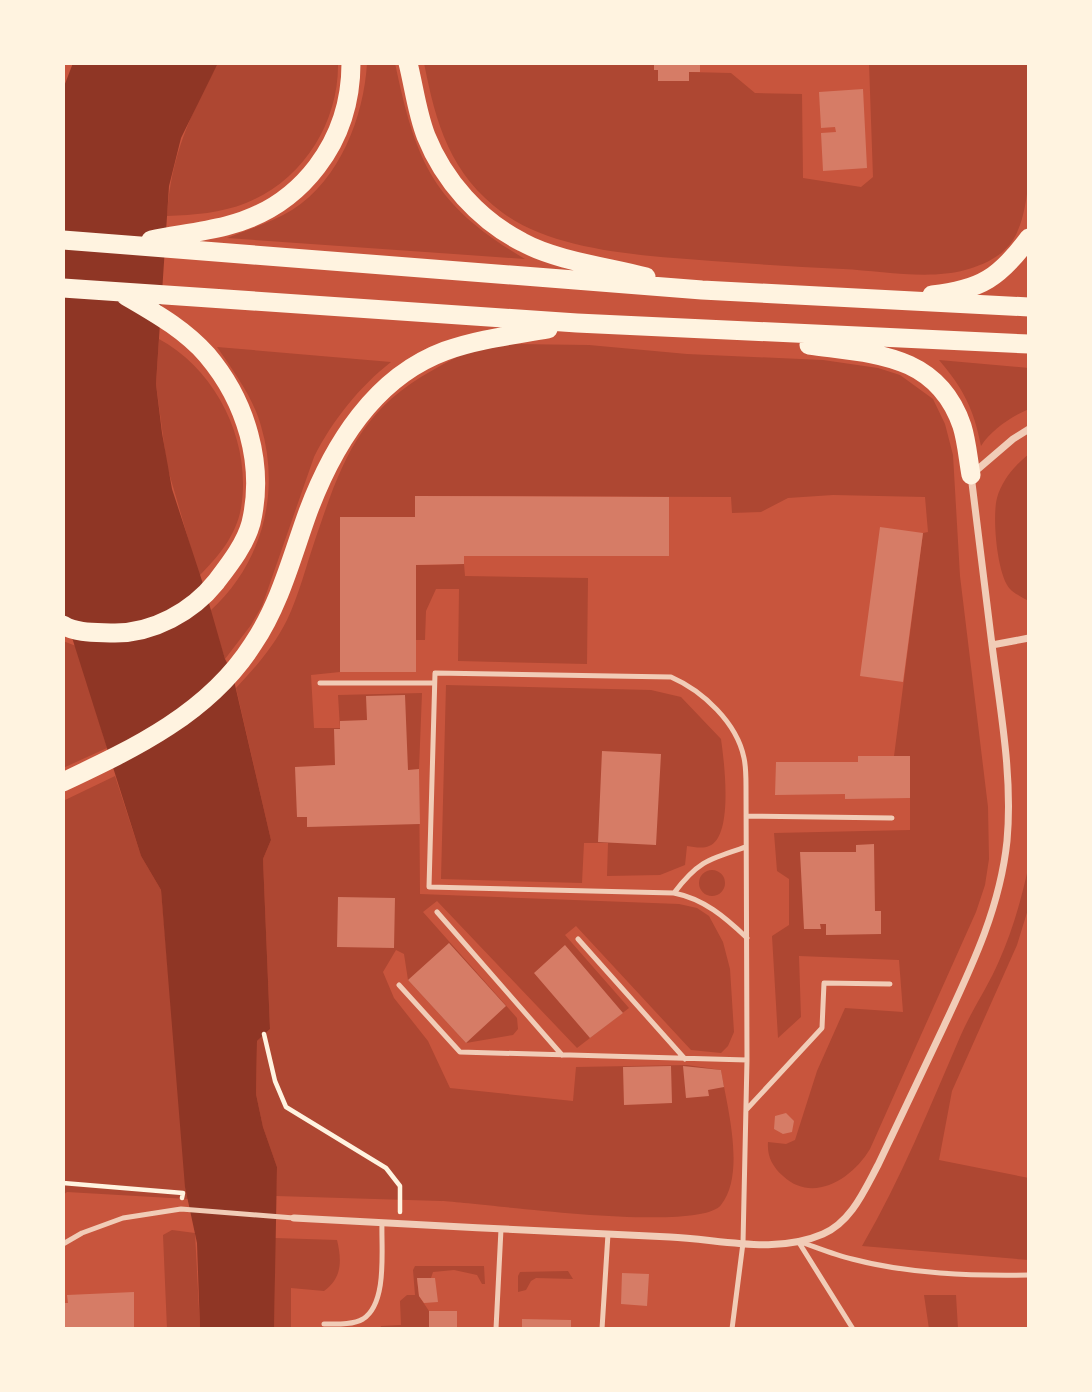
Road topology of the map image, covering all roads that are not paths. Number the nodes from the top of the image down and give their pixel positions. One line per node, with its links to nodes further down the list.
1 (351, 63): 5 (highway)
2 (408, 63): 7 (highway)
3 (1029, 238): 9 (highway)
4 (63, 240): 5 (highway)
5 (126, 245): 7 (highway)
6 (63, 288): 8 (highway)
7 (702, 290): 9 (highway)
8 (122, 293): 11 (highway); 16 (highway)
9 (866, 300): 10 (highway)
10 (1029, 307)
11 (577, 323): 12 (highway); 21 (highway)
12 (701, 330): 13 (highway); 15 (highway)
13 (1029, 344)
14 (1029, 429): 15 (street)
15 (971, 475): 18 (street)
16 (66, 627)
17 (1029, 638): 18 (street)
18 (992, 645): 39 (street)
19 (434, 683): 20 (lane); 22 (lane); 25 (lane)
20 (320, 684)
21 (63, 782)
22 (746, 816): 23 (lane); 24 (lane)
23 (892, 818)
24 (746, 847): 25 (lane); 27 (lane)
25 (674, 893): 27 (lane)
26 (437, 912): 31 (lane)
27 (747, 938): 33 (lane)
28 (578, 939): 32 (lane)
29 (890, 984): 34 (lane)
30 (399, 985): 31 (lane)
31 (562, 1055): 32 (lane)
32 (685, 1059): 33 (lane)
33 (747, 1060): 34 (lane)
34 (746, 1110): 40 (lane)
35 (294, 1218): 36 (street); 41 (lane)
36 (382, 1223): 37 (street); 43 (lane)
37 (501, 1229): 38 (street); 44 (lane)
38 (608, 1234): 40 (street); 45 (lane)
39 (798, 1241): 40 (street); 42 (lane); 47 (lane)
40 (743, 1243): 46 (lane)
41 (63, 1244)
42 (1029, 1275)
43 (324, 1324)
44 (496, 1329)
45 (602, 1329)
46 (732, 1329)
47 (853, 1329)

